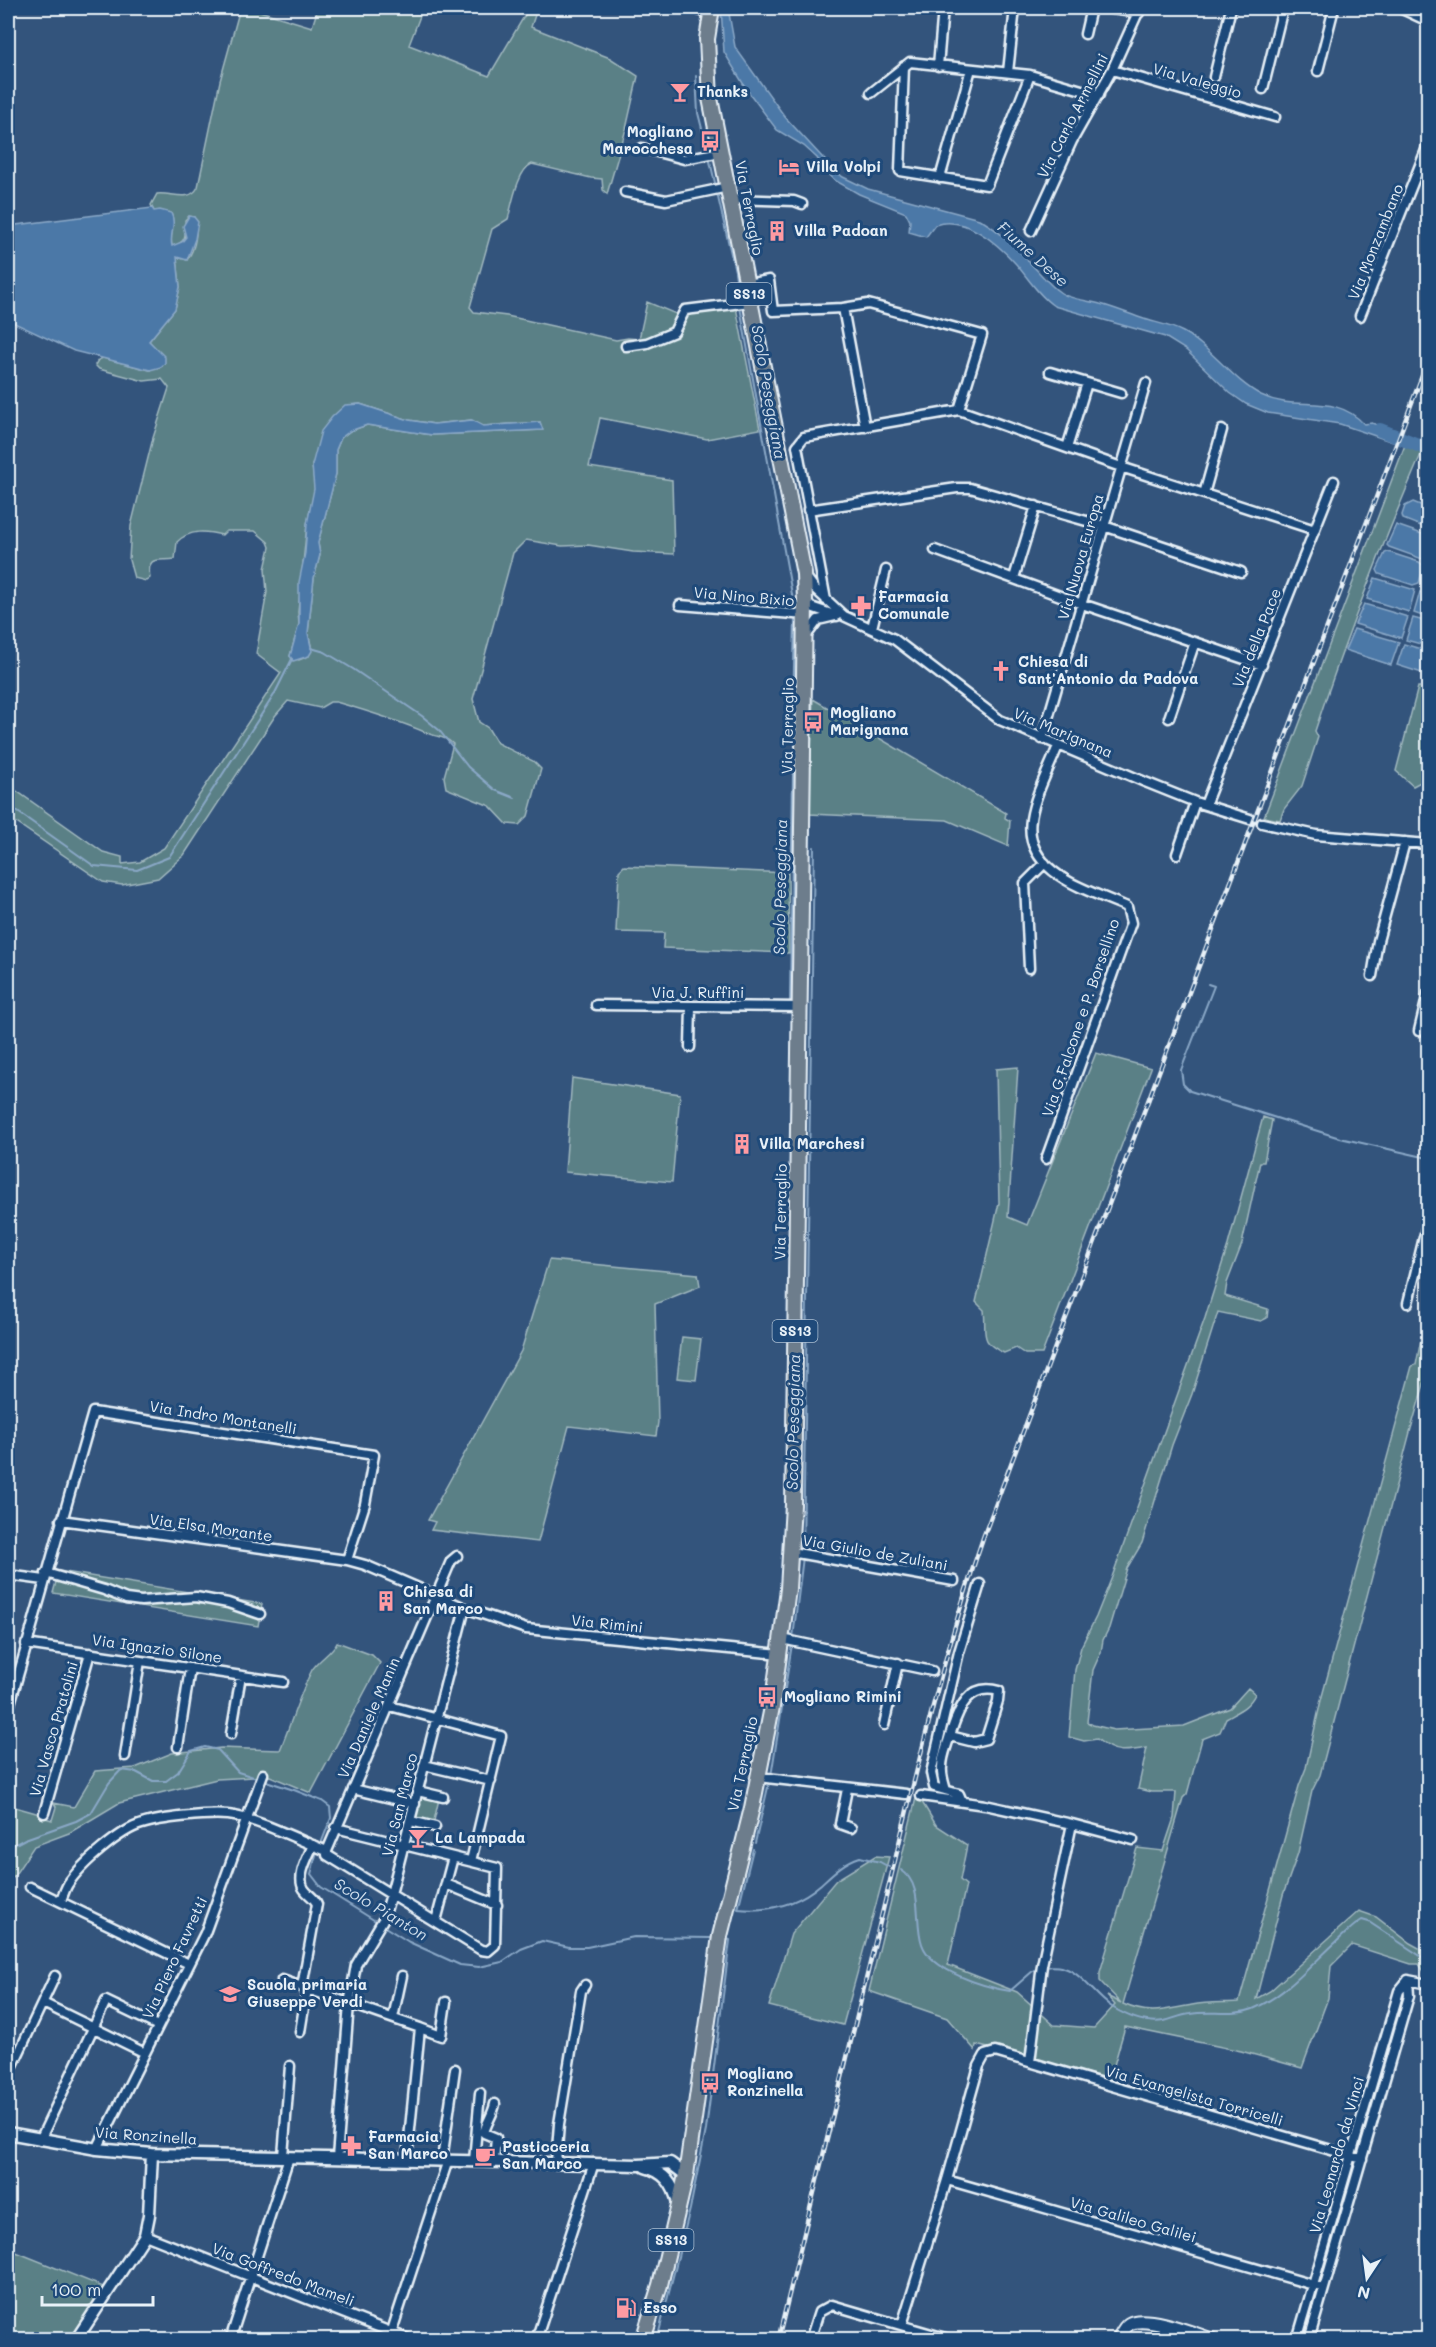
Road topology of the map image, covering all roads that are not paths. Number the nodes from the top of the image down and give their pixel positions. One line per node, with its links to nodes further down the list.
1 (944, 8): 15 (street)
2 (1015, 8): 19 (street)
3 (1091, 8): 13 (street, Via Carlo Armellini)
4 (1106, 8): 10 (street, Via Carlo Armellini)
5 (1232, 8): 21 (street)
6 (1283, 8): 22 (street)
7 (1334, 8): 18 (street)
8 (1400, 8): 11 (street)
9 (706, 9): 28 (main road, Via Terraglio / SS13)
10 (1140, 10): 17 (street, Via Carlo Armellini)
11 (1413, 10): 12 (street)
12 (1428, 21)
13 (1085, 34)
14 (904, 66): 15 (street); 23 (street); 29 (street)
15 (938, 66): 16 (street)
16 (971, 69): 19 (street); 29 (street)
17 (1112, 70): 24 (street, Via Carlo Armellini); 25 (street, Via Valeggio)
18 (1318, 71)
19 (1008, 72): 20 (street)
20 (1030, 75): 24 (street); 29 (street)
21 (1214, 78)
22 (1263, 89)
23 (871, 93)
24 (1099, 94): 33 (street, Via Carlo Armellini)
25 (1275, 117)
26 (1428, 145): 37 (street, Via Monzambano)
27 (642, 148): 28 (street)
28 (712, 154): 30 (main road, Via Terraglio / SS13)
29 (940, 178)
30 (723, 191): 31 (street); 32 (street); 34 (main road, Via Terraglio / SS13)
31 (625, 192)
32 (802, 204)
33 (1031, 231)
34 (751, 283): 35 (main road, Via Terraglio / SS13); 36 (street)
35 (743, 302): 38 (street); 57 (main road, Via Terraglio / SS13)
36 (843, 308): 43 (street); 44 (street)
37 (1360, 316)
38 (626, 346)
39 (1050, 372): 40 (street)
40 (1087, 383): 42 (street); 46 (street)
41 (1146, 383): 47 (street, Via Nuova Europa)
42 (1121, 393)
43 (959, 410): 44 (street); 46 (street)
44 (865, 427): 51 (street)
45 (1222, 430): 49 (street)
46 (1067, 448): 47 (street)
47 (1121, 467): 49 (street); 52 (street, Via Nuova Europa)
48 (1334, 482): 53 (street, Via della Pace)
49 (1204, 494): 53 (street)
50 (1036, 506): 51 (street); 52 (street); 58 (street)
51 (808, 510): 59 (street)
52 (1104, 526): 56 (street); 60 (street, Via Nuova Europa)
53 (1315, 530): 67 (street, Via della Pace)
54 (935, 550): 58 (street)
55 (886, 570): 64 (street)
56 (1241, 572)
57 (804, 574): 59 (street, Via Marignana); 62 (main road, Via Terraglio / SS13)
58 (1014, 578): 60 (street)
59 (826, 600): 62 (street); 63 (street, Via Marignana)
60 (1082, 603): 66 (street); 69 (street, Via Nuova Europa)
61 (680, 605): 62 (street, Via Nino Bixio)
62 (800, 612): 63 (street, Via Marignana); 65 (main road, Via Terraglio / SS13)
63 (840, 616): 64 (street, Via Marignana); 65 (street)
64 (872, 628): 69 (street, Via Marignana)
65 (806, 636): 83 (main road, Via Terraglio / SS13)
66 (1195, 642): 67 (street); 68 (street)
67 (1262, 664): 71 (street, Via della Pace)
68 (1169, 718)
69 (1042, 740): 70 (street, Via Marignana)
70 (1058, 746): 72 (street, Via Marignana); 78 (street, Via G.Falcone e P. Borsellino)
71 (1207, 801): 72 (street, Via Marignana); 73 (street, Via Marignana)
72 (1195, 802): 77 (street)
73 (1250, 819)
74 (1262, 823): 75 (street)
75 (1405, 842): 76 (street); 80 (street)
76 (1428, 844)
77 (1177, 854)
78 (1045, 863): 79 (street); 87 (street, Via G.Falcone e P. Borsellino)
79 (1029, 968)
80 (1372, 976)
81 (1428, 993): 85 (street)
82 (596, 1005): 84 (street, Via J. Ruffini)
83 (800, 1006): 84 (street, Via J. Ruffini); 91 (main road, Via Terraglio / SS13)
84 (691, 1007): 86 (street)
85 (1419, 1031)
86 (690, 1047)
87 (1046, 1159)
88 (1428, 1221): 89 (street)
89 (1408, 1303)
90 (62, 1520): 93 (street, Via Elsa Morante); 93 (street, Via Indro Montanelli); 96 (street)
91 (798, 1553): 97 (street, Via Giulio de Zuliani); 102 (main road, Via Terraglio / SS13)
92 (457, 1556): 99 (street)
93 (346, 1560): 94 (street, Via Elsa Morante)
94 (357, 1563): 99 (street, Via Rimini)
95 (8, 1575): 96 (street)
96 (45, 1577): 101 (street); 103 (street)
97 (954, 1581)
98 (980, 1584): 126 (street)
99 (436, 1596): 100 (street, Via Rimini); 112 (street, Via Daniele Manin)
100 (465, 1608): 105 (street, Via Rimini); 114 (street, Via San Marco)
101 (260, 1614)
102 (785, 1639): 105 (main road, Via Terraglio / SS13); 107 (street)
103 (26, 1644): 104 (street, Via Ignazio Silone); 113 (street)
104 (90, 1653): 106 (street, Via Ignazio Silone); 133 (street, Via Vasco Pratolini)
105 (780, 1654): 122 (main road, Via Terraglio / SS13)
106 (140, 1660): 108 (street, Via Ignazio Silone); 119 (street)
107 (898, 1663): 109 (street); 115 (street)
108 (190, 1668): 110 (street, Via Ignazio Silone); 118 (street)
109 (932, 1671)
110 (241, 1676): 111 (street, Via Ignazio Silone); 116 (street)
111 (284, 1682)
112 (390, 1706): 114 (street); 125 (street, Via Daniele Manin)
113 (8, 1711)
114 (436, 1719): 120 (street, Via San Marco); 123 (street)
115 (884, 1725)
116 (231, 1734)
117 (950, 1736): 117 (street); 126 (street)
118 (178, 1747)
119 (125, 1756)
120 (424, 1765): 123 (street); 127 (street, Via San Marco)
121 (263, 1774): 134 (street, Via Piero Favretti)
122 (762, 1778): 124 (street); 175 (main road, Via Terraglio / SS13)
123 (490, 1781): 144 (street)
124 (847, 1788): 128 (street); 139 (street)
125 (353, 1789): 132 (street); 138 (street, Via Daniele Manin)
126 (946, 1790): 131 (street)
127 (418, 1791): 130 (street); 132 (street, Via San Marco)
128 (906, 1794)
129 (921, 1796): 131 (street)
130 (442, 1797)
131 (962, 1801): 136 (street)
132 (415, 1804): 135 (street, Via San Marco)
133 (44, 1813)
134 (247, 1820): 142 (street); 148 (street); 151 (street, Via Piero Favretti)
135 (411, 1821): 137 (street); 141 (street, Via San Marco)
136 (1072, 1824): 140 (street); 168 (street)
137 (435, 1827)
138 (336, 1828): 141 (street); 142 (street, Via Daniele Manin)
139 (851, 1828)
140 (1133, 1840)
141 (405, 1846): 143 (street); 147 (street, Via San Marco)
142 (320, 1848): 147 (street); 158 (street)
143 (453, 1857): 144 (street); 145 (street)
144 (471, 1861): 149 (street)
145 (446, 1884): 149 (street); 150 (street)
146 (30, 1887): 148 (street)
147 (391, 1894): 150 (street); 161 (street, Via San Marco)
148 (61, 1901): 151 (street)
149 (497, 1905): 150 (street)
150 (436, 1921)
151 (189, 1964): 163 (street, Via Piero Favretti)
152 (55, 1976): 160 (street)
153 (402, 1976): 162 (street)
154 (282, 1980): 158 (street)
155 (1408, 1980): 156 (street); 179 (street, Via Leonardo da Vinci); 183 (street)
156 (1428, 1984)
157 (585, 1985): 187 (street)
158 (304, 1988): 161 (street); 166 (street)
159 (446, 2002): 165 (street)
160 (43, 2003): 164 (street); 171 (street)
161 (349, 2004): 162 (street); 181 (street, Via San Marco)
162 (393, 2019): 165 (street)
163 (158, 2026): 164 (street); 167 (street, Via Piero Favretti)
164 (93, 2028): 167 (street); 176 (street)
165 (420, 2028): 182 (street)
166 (300, 2032)
167 (145, 2053): 177 (street, Via Piero Favretti)
168 (1030, 2062): 179 (street, Via Evangelista Torricelli); 193 (street, Via Evangelista Torricelli)
169 (290, 2066): 180 (street)
170 (455, 2069): 184 (street)
171 (8, 2076)
172 (480, 2093): 185 (street)
173 (495, 2104): 186 (street)
174 (8, 2133): 176 (street, Via Ronzinella)
175 (692, 2139): 189 (street); 191 (main road, Via Terraglio / SS13)
176 (40, 2140): 177 (street, Via Ronzinella)
177 (97, 2149): 178 (street, Via Ronzinella)
178 (152, 2154): 180 (street, Via Ronzinella); 195 (street)
179 (1351, 2155): 183 (street, Via Evangelista Torricelli); 197 (street, Via Leonardo da Vinci)
180 (286, 2156): 181 (street, Via Ronzinella); 196 (street)
181 (337, 2157): 182 (street, Via Ronzinella)
182 (407, 2159): 184 (street, Via Ronzinella)
183 (1362, 2159): 198 (street)
184 (445, 2160): 185 (street, Via Ronzinella); 200 (street)
185 (474, 2161): 186 (street, Via Ronzinella)
186 (494, 2161): 187 (street, Via Ronzinella)
187 (556, 2162): 188 (street, Via Ronzinella)
188 (594, 2163): 190 (street, Via Ronzinella); 204 (street)
189 (670, 2163): 190 (street, Via Ronzinella); 191 (street)
190 (639, 2165): 192 (street, Via Ronzinella)
191 (686, 2175): 192 (street); 194 (main road, Via Terraglio / SS13)
192 (667, 2178): 194 (street)
193 (947, 2180): 197 (street, Via Galileo Galilei); 199 (street)
194 (680, 2209): 205 (main road, Via Terraglio / SS13)
195 (145, 2235): 196 (street, Via Goffredo Mameli); 201 (street)
196 (251, 2277): 200 (street, Via Goffredo Mameli); 202 (street)
197 (1312, 2285): 198 (street, Via Galileo Galilei); 210 (street, Via Leonardo da Vinci)
198 (1324, 2288): 211 (street)
199 (902, 2325): 206 (street); 207 (street)
200 (391, 2336): 203 (street, Via Goffredo Mameli)
201 (76, 2340)
202 (230, 2340)
203 (411, 2340)
204 (536, 2340)
205 (643, 2340)
206 (810, 2340)
207 (952, 2340)
208 (1118, 2340): 209 (main road)
209 (1213, 2340)
210 (1297, 2340)
211 (1309, 2340)

